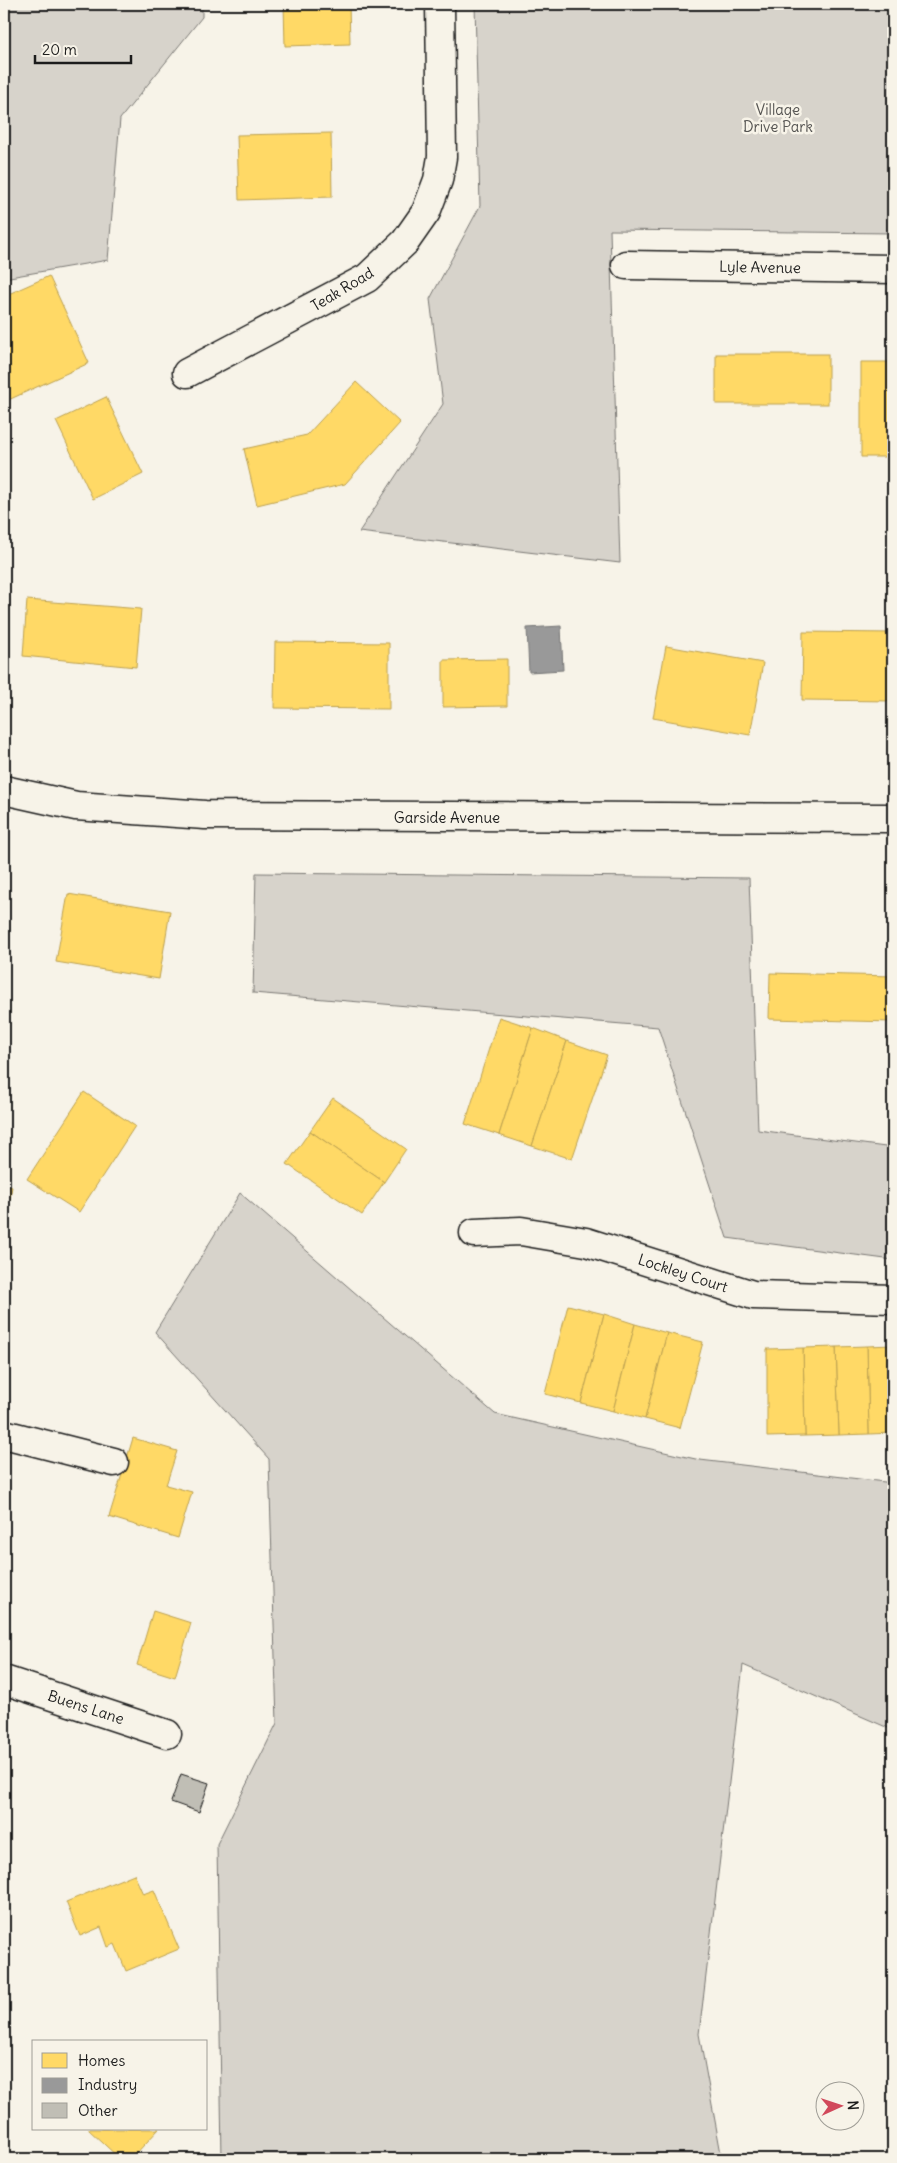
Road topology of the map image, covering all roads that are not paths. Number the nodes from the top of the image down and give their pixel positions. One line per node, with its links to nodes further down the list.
1 (440, 4): 4 (street, Teak Road)
2 (626, 265): 3 (street, Lyle Avenue)
3 (893, 269)
4 (187, 373)
5 (4, 790): 6 (street, Garside Avenue)
6 (893, 818)
7 (474, 1233): 8 (street, Lockley Court)
8 (893, 1299)
9 (4, 1434): 10 (street)
10 (114, 1462)
11 (4, 1680): 12 (street, Buens Lane)
12 (167, 1734)

